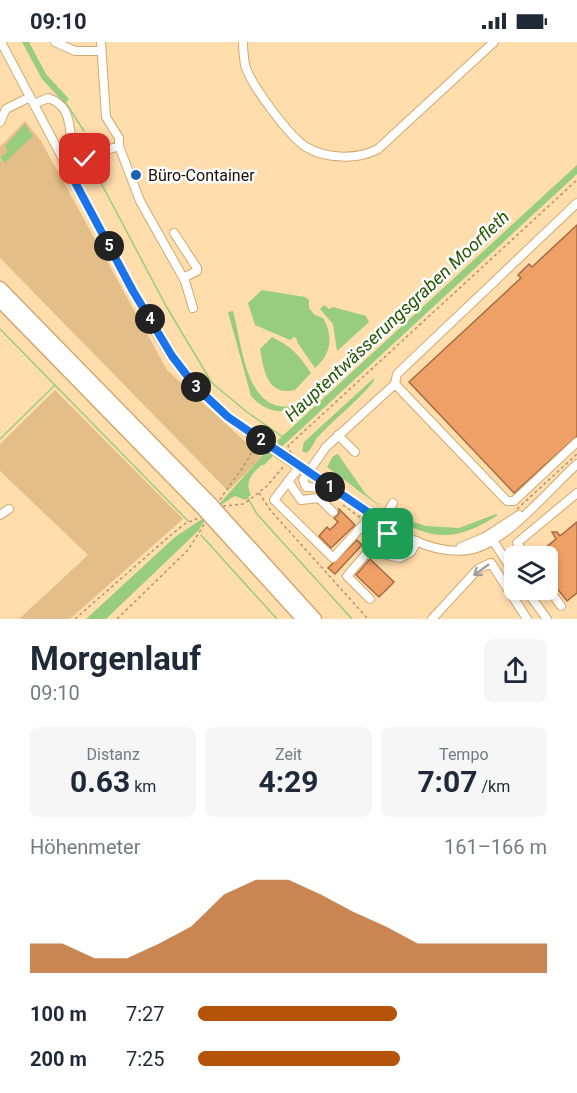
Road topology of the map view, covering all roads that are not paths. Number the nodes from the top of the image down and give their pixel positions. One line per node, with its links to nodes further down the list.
1 (1, 42): 6 (street)
2 (55, 42): 5 (street)
3 (243, 42): 4 (street)
4 (494, 42)
5 (101, 46): 9 (street)
6 (32, 101): 7 (street); 10 (street); 11 (street)
7 (2, 109): 8 (street)
8 (0, 122)
9 (119, 146): 10 (street); 14 (street)
10 (86, 158): 11 (street)
11 (68, 169): 23 (street)
12 (577, 203): 18 (street)
13 (174, 233): 14 (street)
14 (183, 278): 17 (street)
15 (0, 288): 30 (highway)
16 (0, 301): 30 (highway)
17 (193, 308)
18 (395, 384): 19 (street); 20 (street)
19 (338, 435): 21 (street); 24 (street)
20 (577, 442)
21 (355, 452)
22 (577, 464): 35 (street)
23 (300, 466): 24 (street); 25 (street)
24 (309, 472): 26 (street); 26 (street)
25 (288, 481): 31 (street); 33 (street)
26 (331, 488): 33 (street)
27 (577, 493): 37 (street)
28 (393, 503): 34 (street)
29 (9, 509): 32 (street)
30 (212, 512): 45 (highway); 46 (highway)
31 (333, 512)
32 (0, 515)
33 (369, 519): 34 (street)
34 (382, 522): 36 (street)
35 (491, 538): 36 (street); 38 (street)
36 (417, 541): 39 (street)
37 (519, 546)
38 (504, 558)
39 (370, 599)
40 (534, 600): 42 (street)
41 (557, 600): 43 (street)
42 (536, 603): 44 (street); 49 (street)
43 (561, 606)
44 (522, 611): 47 (street, one-way to 47); 48 (street)
45 (303, 619)
46 (315, 619)
47 (432, 619)
48 (528, 619)
49 (547, 619)

